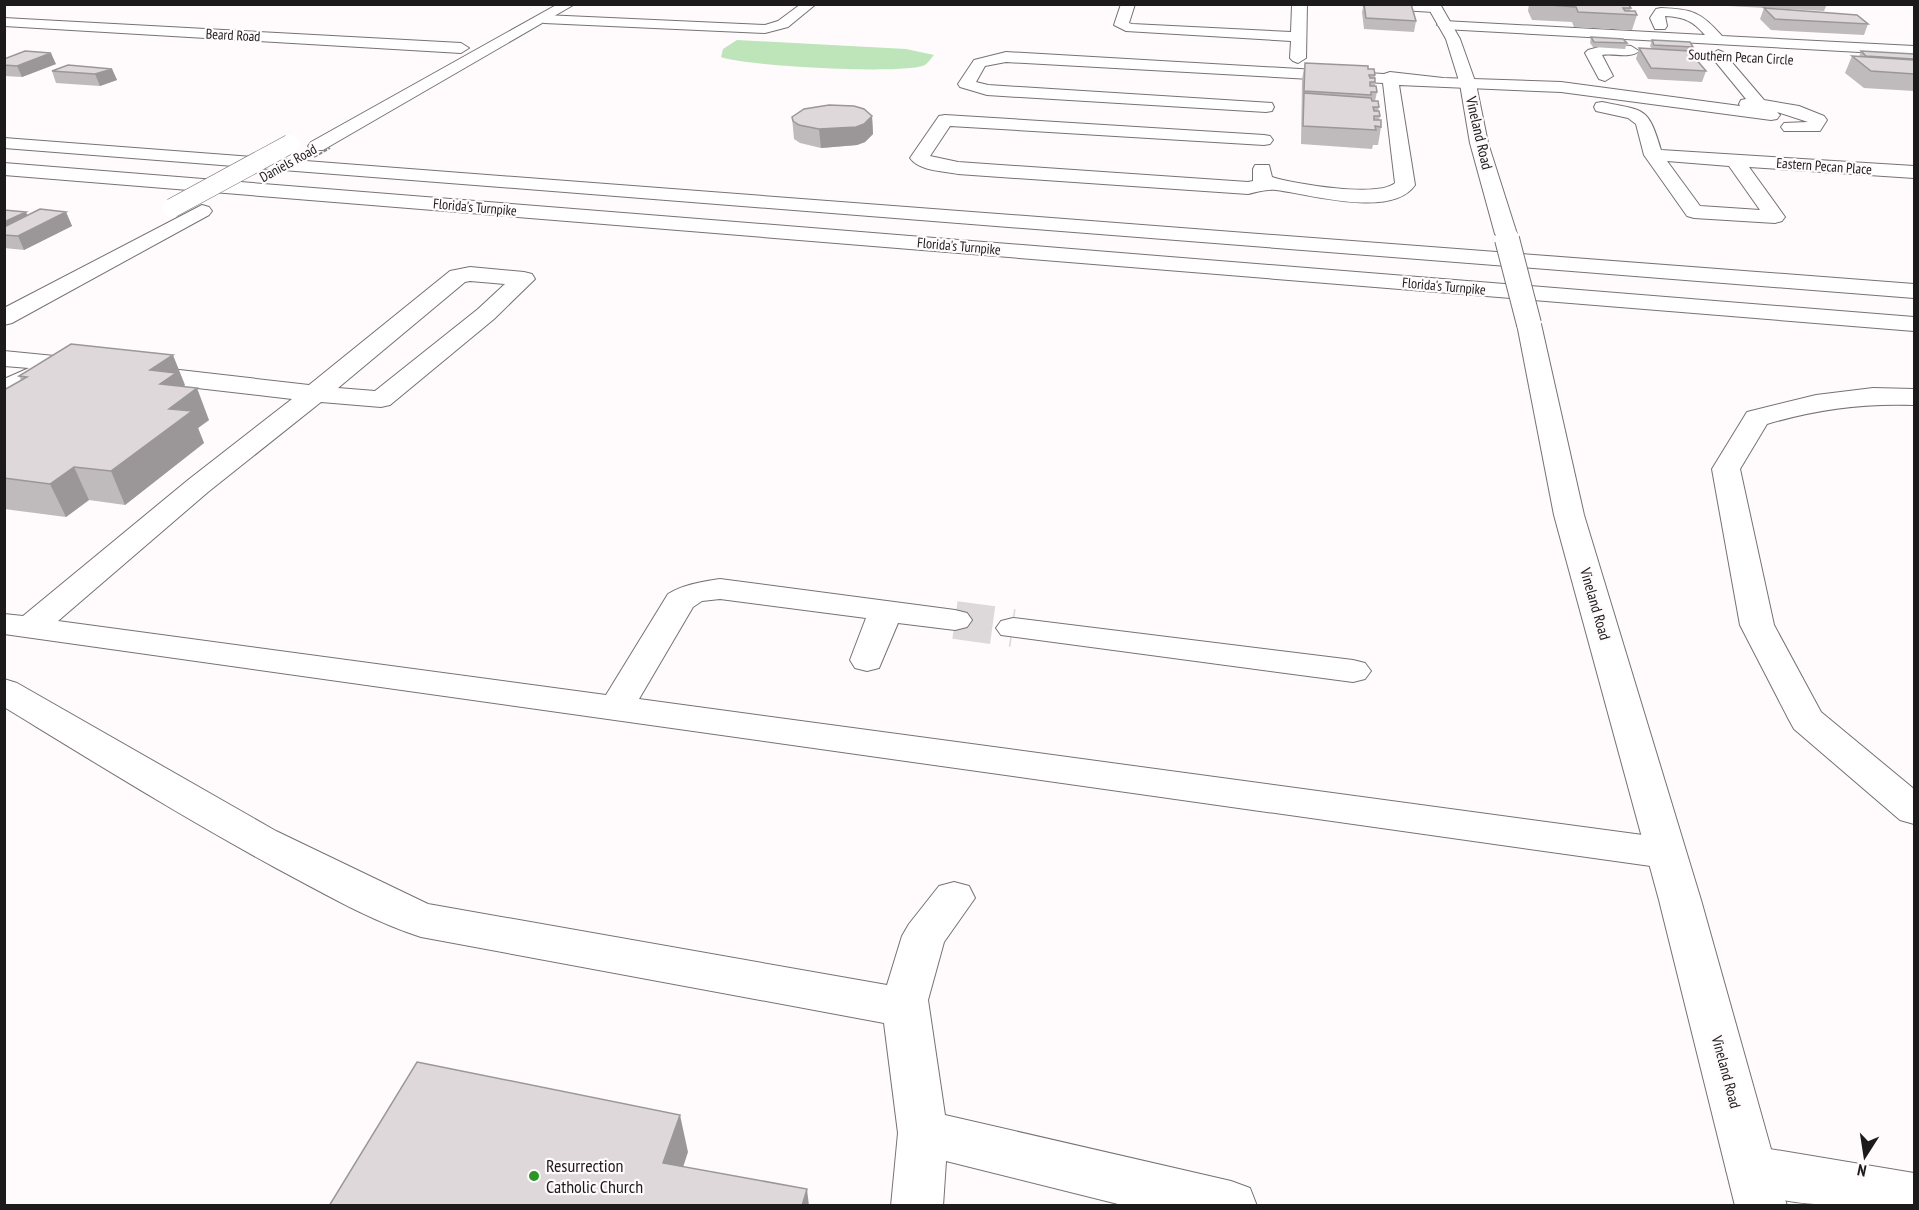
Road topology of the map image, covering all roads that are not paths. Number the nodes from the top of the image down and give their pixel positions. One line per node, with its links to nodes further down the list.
1 (569, 4): 8 (main road, Daniels Road)
2 (810, 4): 12 (main road)
3 (1128, 4): 13 (main road)
4 (1289, 4): 6 (main road)
5 (1367, 4): 7 (main road)
6 (1300, 5): 16 (main road)
7 (1433, 6): 14 (main road, Vineland Road)
8 (539, 10): 12 (main road); 21 (main road, Daniels Road)
9 (758, 11): 12 (main road)
10 (1216, 14): 19 (main road)
11 (4, 22): 21 (main road, Beard Road)
12 (669, 25)
13 (1121, 25): 19 (main road); 22 (main road)
14 (1444, 25): 15 (main road); 27 (main road, Vineland Road)
15 (1649, 30): 17 (main road); 17 (main road); 18 (main road)
16 (1298, 38): 19 (main road); 25 (main road)
17 (1671, 39): 18 (main road)
18 (1718, 48): 20 (main road); 23 (main road, Southern Pecan Circle); 28 (main road, Southern Pecan Circle); 34 (main road)
19 (1209, 50): 22 (main road); 24 (main road)
20 (1914, 51)
21 (464, 56): 38 (main road, Daniels Road)
22 (1106, 62): 29 (main road)
23 (1914, 66)
24 (1272, 70): 25 (main road); 35 (main road)
25 (1298, 72): 26 (main road)
26 (1390, 77): 27 (main road); 46 (main road)
27 (1467, 80): 28 (main road); 65 (main road, Vineland Road, bridge)
28 (1604, 84): 32 (main road); 34 (main road)
29 (974, 88): 35 (main road); 36 (main road)
30 (1703, 91): 32 (main road)
31 (1724, 91): 34 (main road)
32 (1670, 96): 34 (main road)
33 (1533, 102): 41 (main road)
34 (1759, 103): 37 (main road); 37 (main road)
35 (1266, 107): 39 (main road)
36 (945, 120): 39 (main road); 46 (main road)
37 (1790, 127): 43 (main road)
38 (304, 140): 48 (main road, Daniels Road, bridge); 49 (main road, Daniels Road)
39 (1264, 140): 46 (main road)
40 (4, 143): 47 (main road, Florida's Turnpike)
41 (1653, 155): 42 (main road, Eastern Pecan Place); 42 (main road)
42 (1734, 160): 43 (main road, Eastern Pecan Place)
43 (1824, 166): 45 (main road, Eastern Pecan Place)
44 (4, 169): 50 (main road, Florida's Turnpike)
45 (1914, 172)
46 (1272, 184)
47 (1914, 291)
48 (4, 313)
49 (4, 318)
50 (1914, 324)
51 (4, 358): 52 (main road)
52 (61, 364): 53 (main road); 54 (main road)
53 (4, 389)
54 (315, 394): 54 (main road); 58 (main road)
55 (1914, 397): 64 (main road)
56 (886, 611): 57 (main road); 60 (main road); 63 (main road)
57 (955, 620)
58 (18, 626): 63 (main road)
59 (1013, 628): 61 (main road)
60 (867, 660)
61 (1353, 671)
62 (4, 691): 67 (main road)
63 (616, 708): 65 (main road)
64 (1912, 805)
65 (1665, 853): 69 (main road, Vineland Road)
66 (954, 898): 67 (main road)
67 (906, 1008): 68 (main road)
68 (923, 1133): 71 (main road); 72 (main road)
69 (1757, 1188): 70 (main road)
70 (1914, 1198)
71 (917, 1206)
72 (1231, 1206)

